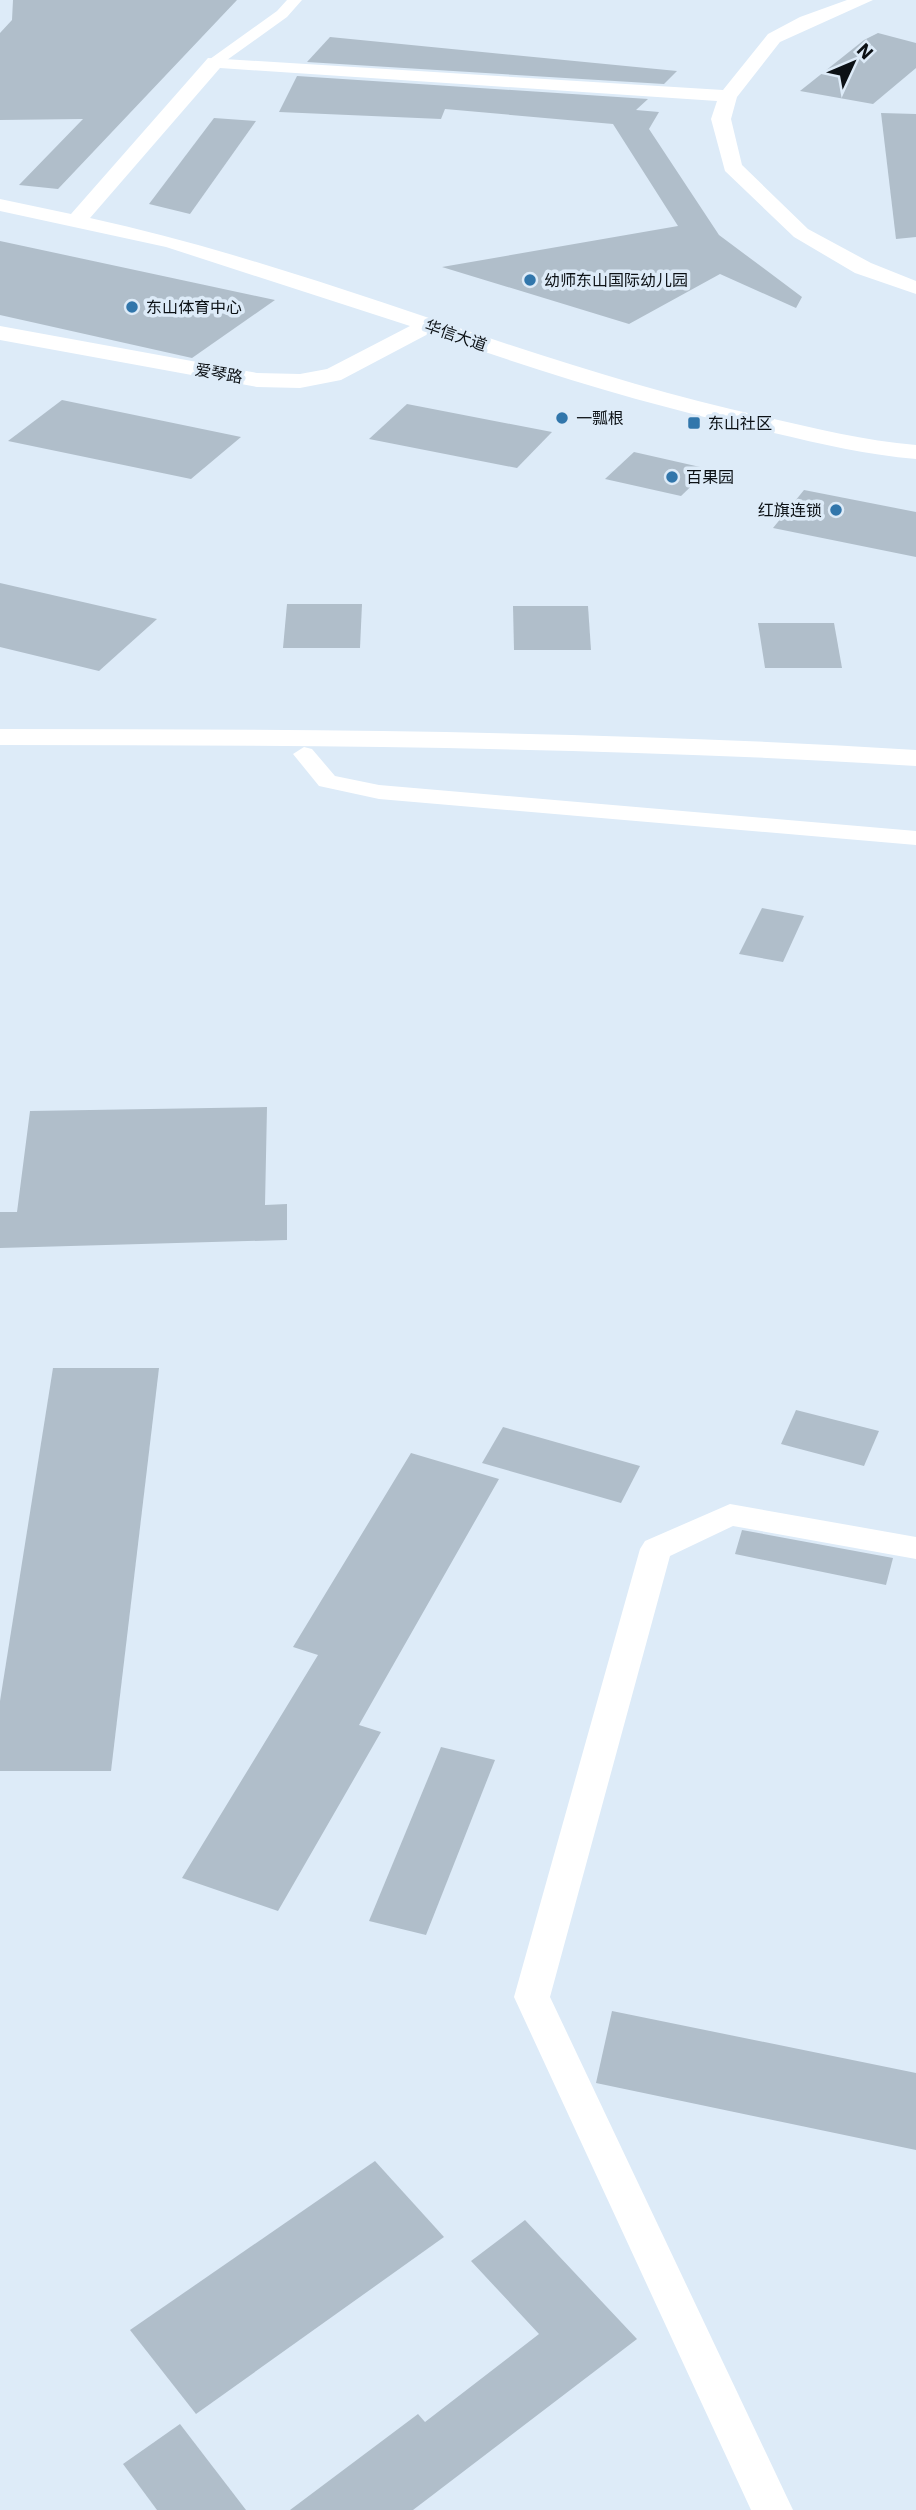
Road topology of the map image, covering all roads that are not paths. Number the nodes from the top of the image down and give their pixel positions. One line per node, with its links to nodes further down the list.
1 (295, 0): 3 (street)
2 (864, 0): 4 (street)
3 (215, 62): 4 (street); 6 (street)
4 (728, 96): 7 (street)
5 (0, 205): 6 (street, 华信大道)
6 (76, 221): 8 (street, 华信大道)
7 (916, 288)
8 (428, 325): 9 (street, 爱琴路); 10 (street, 华信大道)
9 (0, 333)
10 (916, 452)
11 (0, 737): 14 (street)
12 (0, 752): 13 (street)
13 (304, 754): 15 (street); 16 (street)
14 (916, 758)
15 (916, 774)
16 (916, 838)
17 (916, 1548): 18 (street)
18 (772, 2510)

